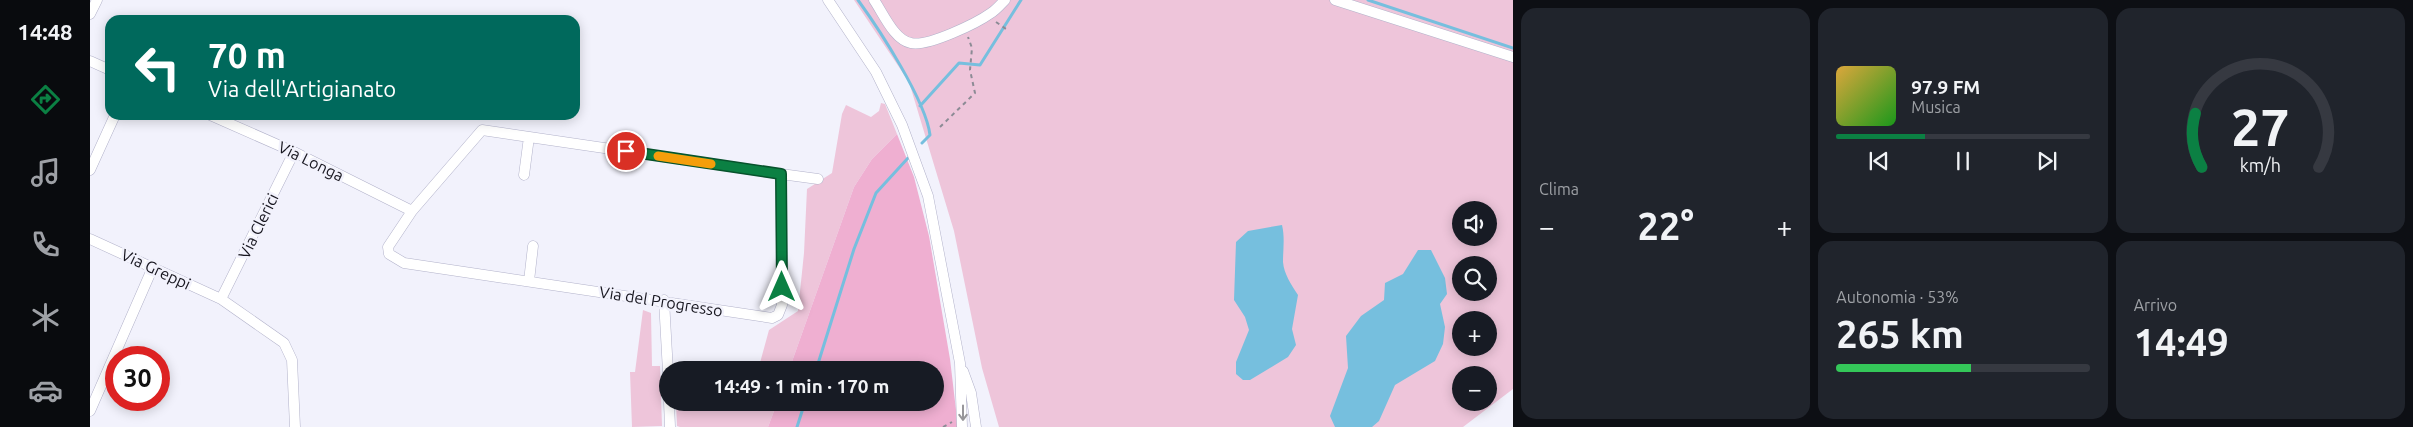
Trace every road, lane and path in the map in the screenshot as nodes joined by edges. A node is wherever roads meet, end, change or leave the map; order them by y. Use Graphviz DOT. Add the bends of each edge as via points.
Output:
graph roads {
  1 [pos="97,0"];
  2 [pos="828,0"];
  3 [pos="874,0"];
  4 [pos="1005,0"];
  5 [pos="1335,0"];
  6 [pos="90,14"];
  7 [pos="1000,25"];
  8 [pos="963,27"];
  9 [pos="1009,31"];
  10 [pos="1513,57"];
  11 [pos="90,60"];
  12 [pos="105,68"];
  13 [pos="113,120"];
  14 [pos="221,120"];
  15 [pos="940,126"];
  16 [pos="529,137"];
  17 [pos="294,152"];
  18 [pos="90,170"];
  19 [pos="524,174"];
  20 [pos="781,174"];
  21 [pos="818,179"];
  22 [pos="412,211"];
  23 [pos="90,239"];
  24 [pos="533,246"];
  25 [pos="153,268"];
  26 [pos="530,281"];
  27 [pos="221,299"];
  28 [pos="664,300"];
  29 [pos="667,361"];
  30 [pos="960,363"];
  31 [pos="90,411"];
  32 [pos="669,411"];
  33 [pos="295,427"];
  34 [pos="670,427"];
  35 [pos="962,427"];
  36 [pos="976,427"];
  1 -- 6 [label="street"];
  2 -- 30 [label="street" via="876,72 918,164 934,219"];
  3 -- 8 [label="street" via="899,36 912,44 931,41"];
  4 -- 8 [label="street" via="992,13"];
  5 -- 10 [label="street"];
  7 -- 9 [label="path"];
  8 -- 15 [label="path" via="972,48 970,70 975,92"];
  11 -- 12 [label="street"];
  13 -- 18 [label="street"];
  14 -- 17 [label="street, Via Longa"];
  16 -- 19 [label="street"];
  16 -- 20 [label="street"];
  16 -- 22 [label="street" via="482,130"];
  17 -- 22 [label="street, Via Longa"];
  17 -- 27 [label="street, Via Clerici"];
  20 -- 21 [label="street"];
  20 -- 28 [label="street, Via del Progresso" via="782,306 778,315 762,317"];
  22 -- 26 [label="street, Via del Progresso" via="388,247 389,254 404,263"];
  23 -- 25 [label="street, Via Greppi"];
  24 -- 26 [label="street"];
  25 -- 27 [label="street, Via Greppi"];
  25 -- 31 [label="street"];
  26 -- 28 [label="street, Via del Progresso"];
  27 -- 33 [label="street, Via Greppi" via="284,343 292,360"];
  28 -- 29 [label="street"];
  30 -- 35 [label="street, one-way"];
  30 -- 36 [label="street" via="968,384"];
  32 -- 34 [label="street"];
}
